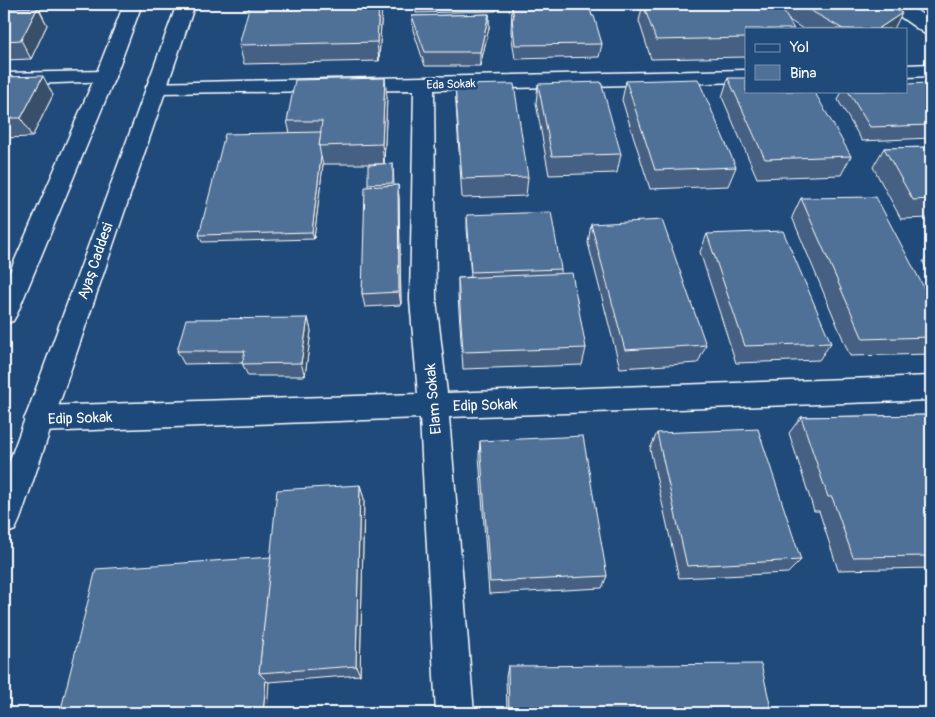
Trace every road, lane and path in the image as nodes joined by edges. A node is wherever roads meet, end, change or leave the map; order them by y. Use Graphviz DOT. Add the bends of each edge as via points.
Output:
graph roads {
  1 [pos="133,4"];
  2 [pos="186,4"];
  3 [pos="891,4"];
  4 [pos="931,30"];
  5 [pos="931,70"];
  6 [pos="908,71"];
  7 [pos="745,76"];
  8 [pos="105,77"];
  9 [pos="4,79"];
  10 [pos="424,84"];
  11 [pos="156,86"];
  12 [pos="4,314"];
  13 [pos="931,388"];
  14 [pos="434,406"];
  15 [pos="39,419"];
  16 [pos="4,519"];
  17 [pos="455,713"];
  1 -- 8 [label="street"];
  2 -- 11 [label="street, Ayaş Caddesi"];
  3 -- 4 [label="street" via="908,12"];
  5 -- 6 [label="street"];
  7 -- 10 [label="street, Eda Sokak"];
  8 -- 9 [label="street"];
  8 -- 12 [label="street"];
  10 -- 11 [label="street, Eda Sokak"];
  10 -- 14 [label="street, Elam Sokak" via="423,300"];
  11 -- 15 [label="street, Ayaş Caddesi"];
  13 -- 14 [label="street, Edip Sokak"];
  14 -- 15 [label="street, Edip Sokak"];
  14 -- 17 [label="street, Elam Sokak"];
  15 -- 16 [label="street, Ayaş Caddesi"];
}
